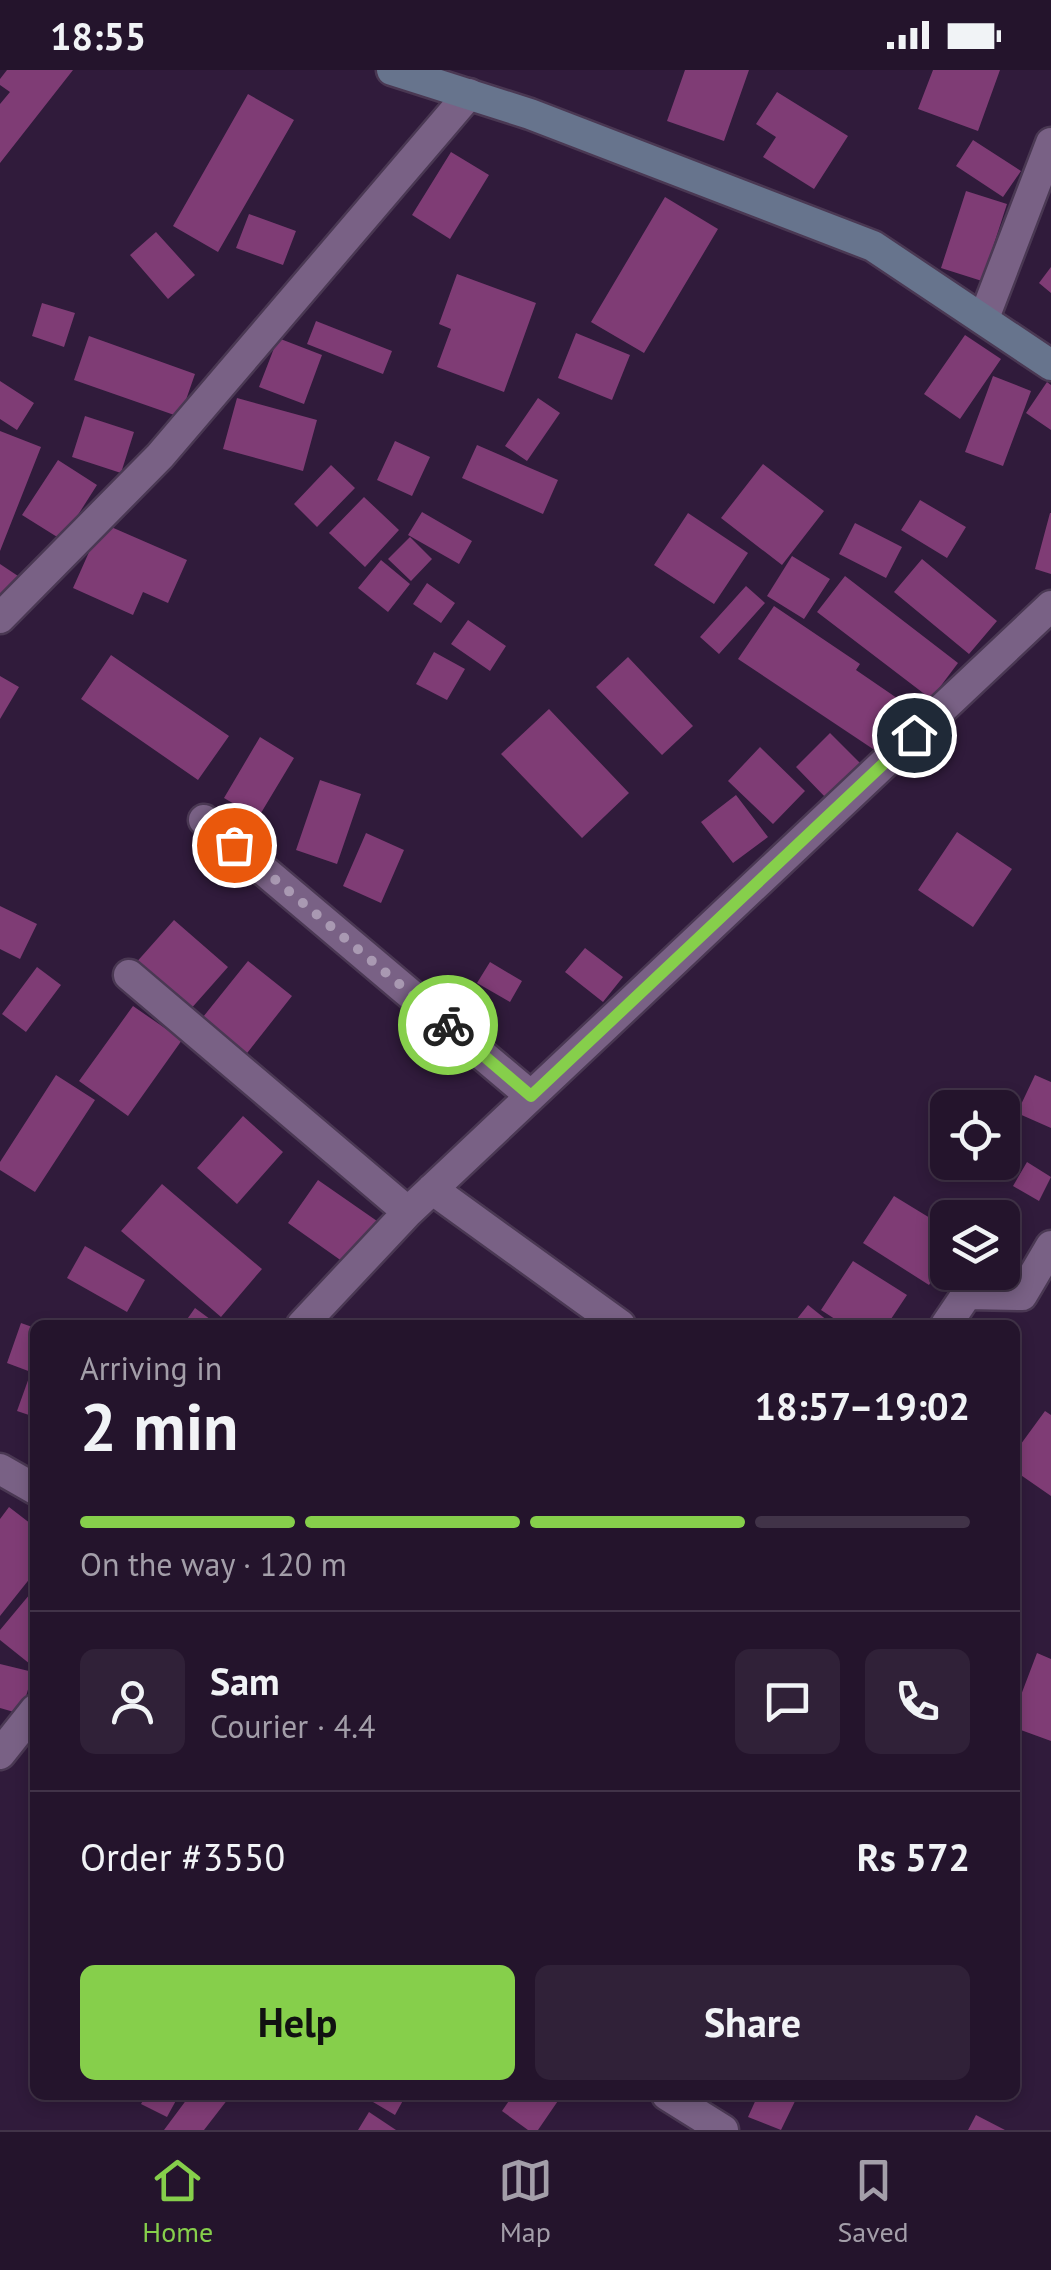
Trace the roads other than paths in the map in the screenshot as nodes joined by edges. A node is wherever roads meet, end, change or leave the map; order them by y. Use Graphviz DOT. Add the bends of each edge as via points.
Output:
graph roads {
  1 [pos="392,70"];
  2 [pos="469,94"];
  3 [pos="1051,143"];
  4 [pos="984,318"];
  5 [pos="1051,365"];
  6 [pos="1051,606"];
  7 [pos="0,618"];
  8 [pos="204,820"];
  9 [pos="129,975"];
  10 [pos="531,1096"];
  11 [pos="432,1189"];
  12 [pos="408,1212"];
  13 [pos="1051,1246"];
  14 [pos="307,1320"];
  15 [pos="613,1320"];
  16 [pos="950,1320"];
  17 [pos="0,1469"];
  18 [pos="30,1486"];
  19 [pos="30,1725"];
  20 [pos="0,1754"];
  21 [pos="675,2100"];
  22 [pos="724,2130"];
  1 -- 2 [label="street"];
  2 -- 4 [label="street" via="873,246"];
  2 -- 7 [label="street" via="160,456"];
  3 -- 4 [label="street"];
  4 -- 5 [label="street"];
  6 -- 10 [label="street"];
  8 -- 10 [label="street"];
  9 -- 12 [label="street"];
  10 -- 11 [label="street"];
  11 -- 12 [label="street"];
  11 -- 15 [label="street"];
  12 -- 14 [label="street"];
  13 -- 16 [label="street" via="1022,1295 968,1294"];
  17 -- 18 [label="street"];
  19 -- 20 [label="street"];
  21 -- 22 [label="street"];
}
